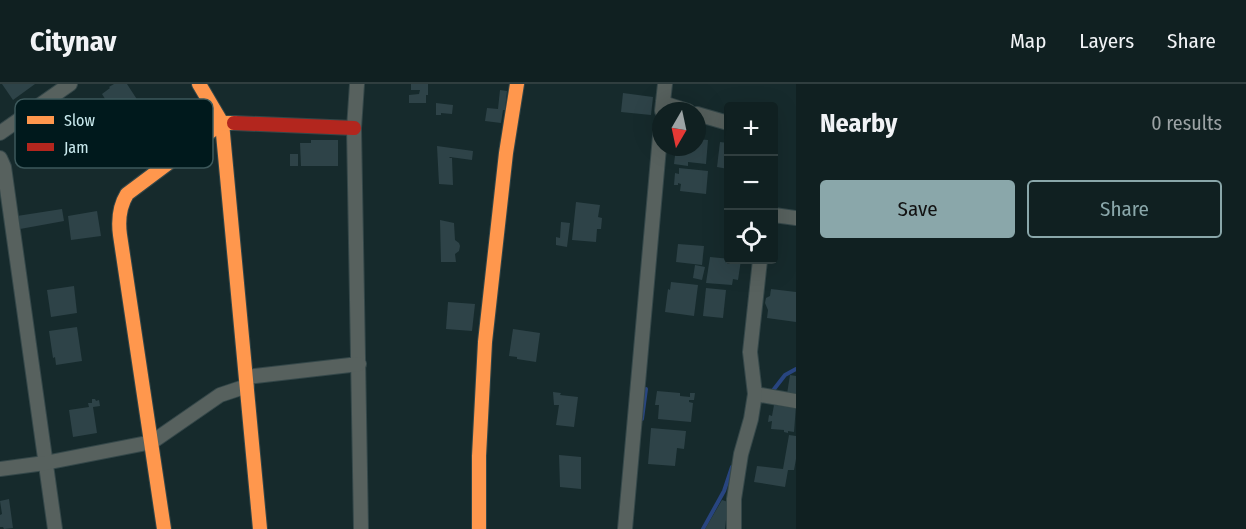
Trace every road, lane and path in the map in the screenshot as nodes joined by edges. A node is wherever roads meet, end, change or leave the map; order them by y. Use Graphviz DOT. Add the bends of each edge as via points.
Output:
graph roads {
  1 [pos="70,84"];
  2 [pos="199,84"];
  3 [pos="357,84"];
  4 [pos="517,84"];
  5 [pos="665,84"];
  6 [pos="49,99"];
  7 [pos="208,99"];
  8 [pos="663,102"];
  9 [pos="213,108"];
  10 [pos="706,117"];
  11 [pos="15,122"];
  12 [pos="724,122"];
  13 [pos="222,123"];
  14 [pos="354,128"];
  15 [pos="213,130"];
  16 [pos="0,133"];
  17 [pos="658,156"];
  18 [pos="0,158"];
  19 [pos="162,168"];
  20 [pos="778,216"];
  21 [pos="796,218"];
  22 [pos="760,264"];
  23 [pos="358,364"];
  24 [pos="246,382"];
  25 [pos="755,394"];
  26 [pos="796,401"];
  27 [pos="152,442"];
  28 [pos="45,463"];
  29 [pos="0,469"];
  30 [pos="55,529"];
  31 [pos="164,529"];
  32 [pos="260,529"];
  33 [pos="361,529"];
  34 [pos="479,529"];
  35 [pos="625,529"];
  36 [pos="734,529"];
  1 -- 6 [label="street"];
  2 -- 7 [label="street"];
  3 -- 14 [label="street"];
  4 -- 34 [label="street" via="484,342"];
  5 -- 8 [label="street"];
  9 -- 13 [label="street"];
  10 -- 12 [label="street"];
  11 -- 16 [label="street"];
  13 -- 14 [label="street"];
  13 -- 15 [label="street"];
  13 -- 24 [label="street"];
  14 -- 23 [label="street"];
  17 -- 35 [label="street"];
  18 -- 28 [label="street"];
  19 -- 27 [label="street" via="127,194 119,209"];
  20 -- 21 [label="street"];
  22 -- 25 [label="street" via="750,352"];
  23 -- 24 [label="street"];
  23 -- 33 [label="street"];
  24 -- 27 [label="street" via="220,395"];
  24 -- 32 [label="street"];
  25 -- 26 [label="street"];
  25 -- 36 [label="street" via="734,498"];
  27 -- 28 [label="street"];
  27 -- 31 [label="street"];
  28 -- 29 [label="street"];
  28 -- 30 [label="street"];
}
